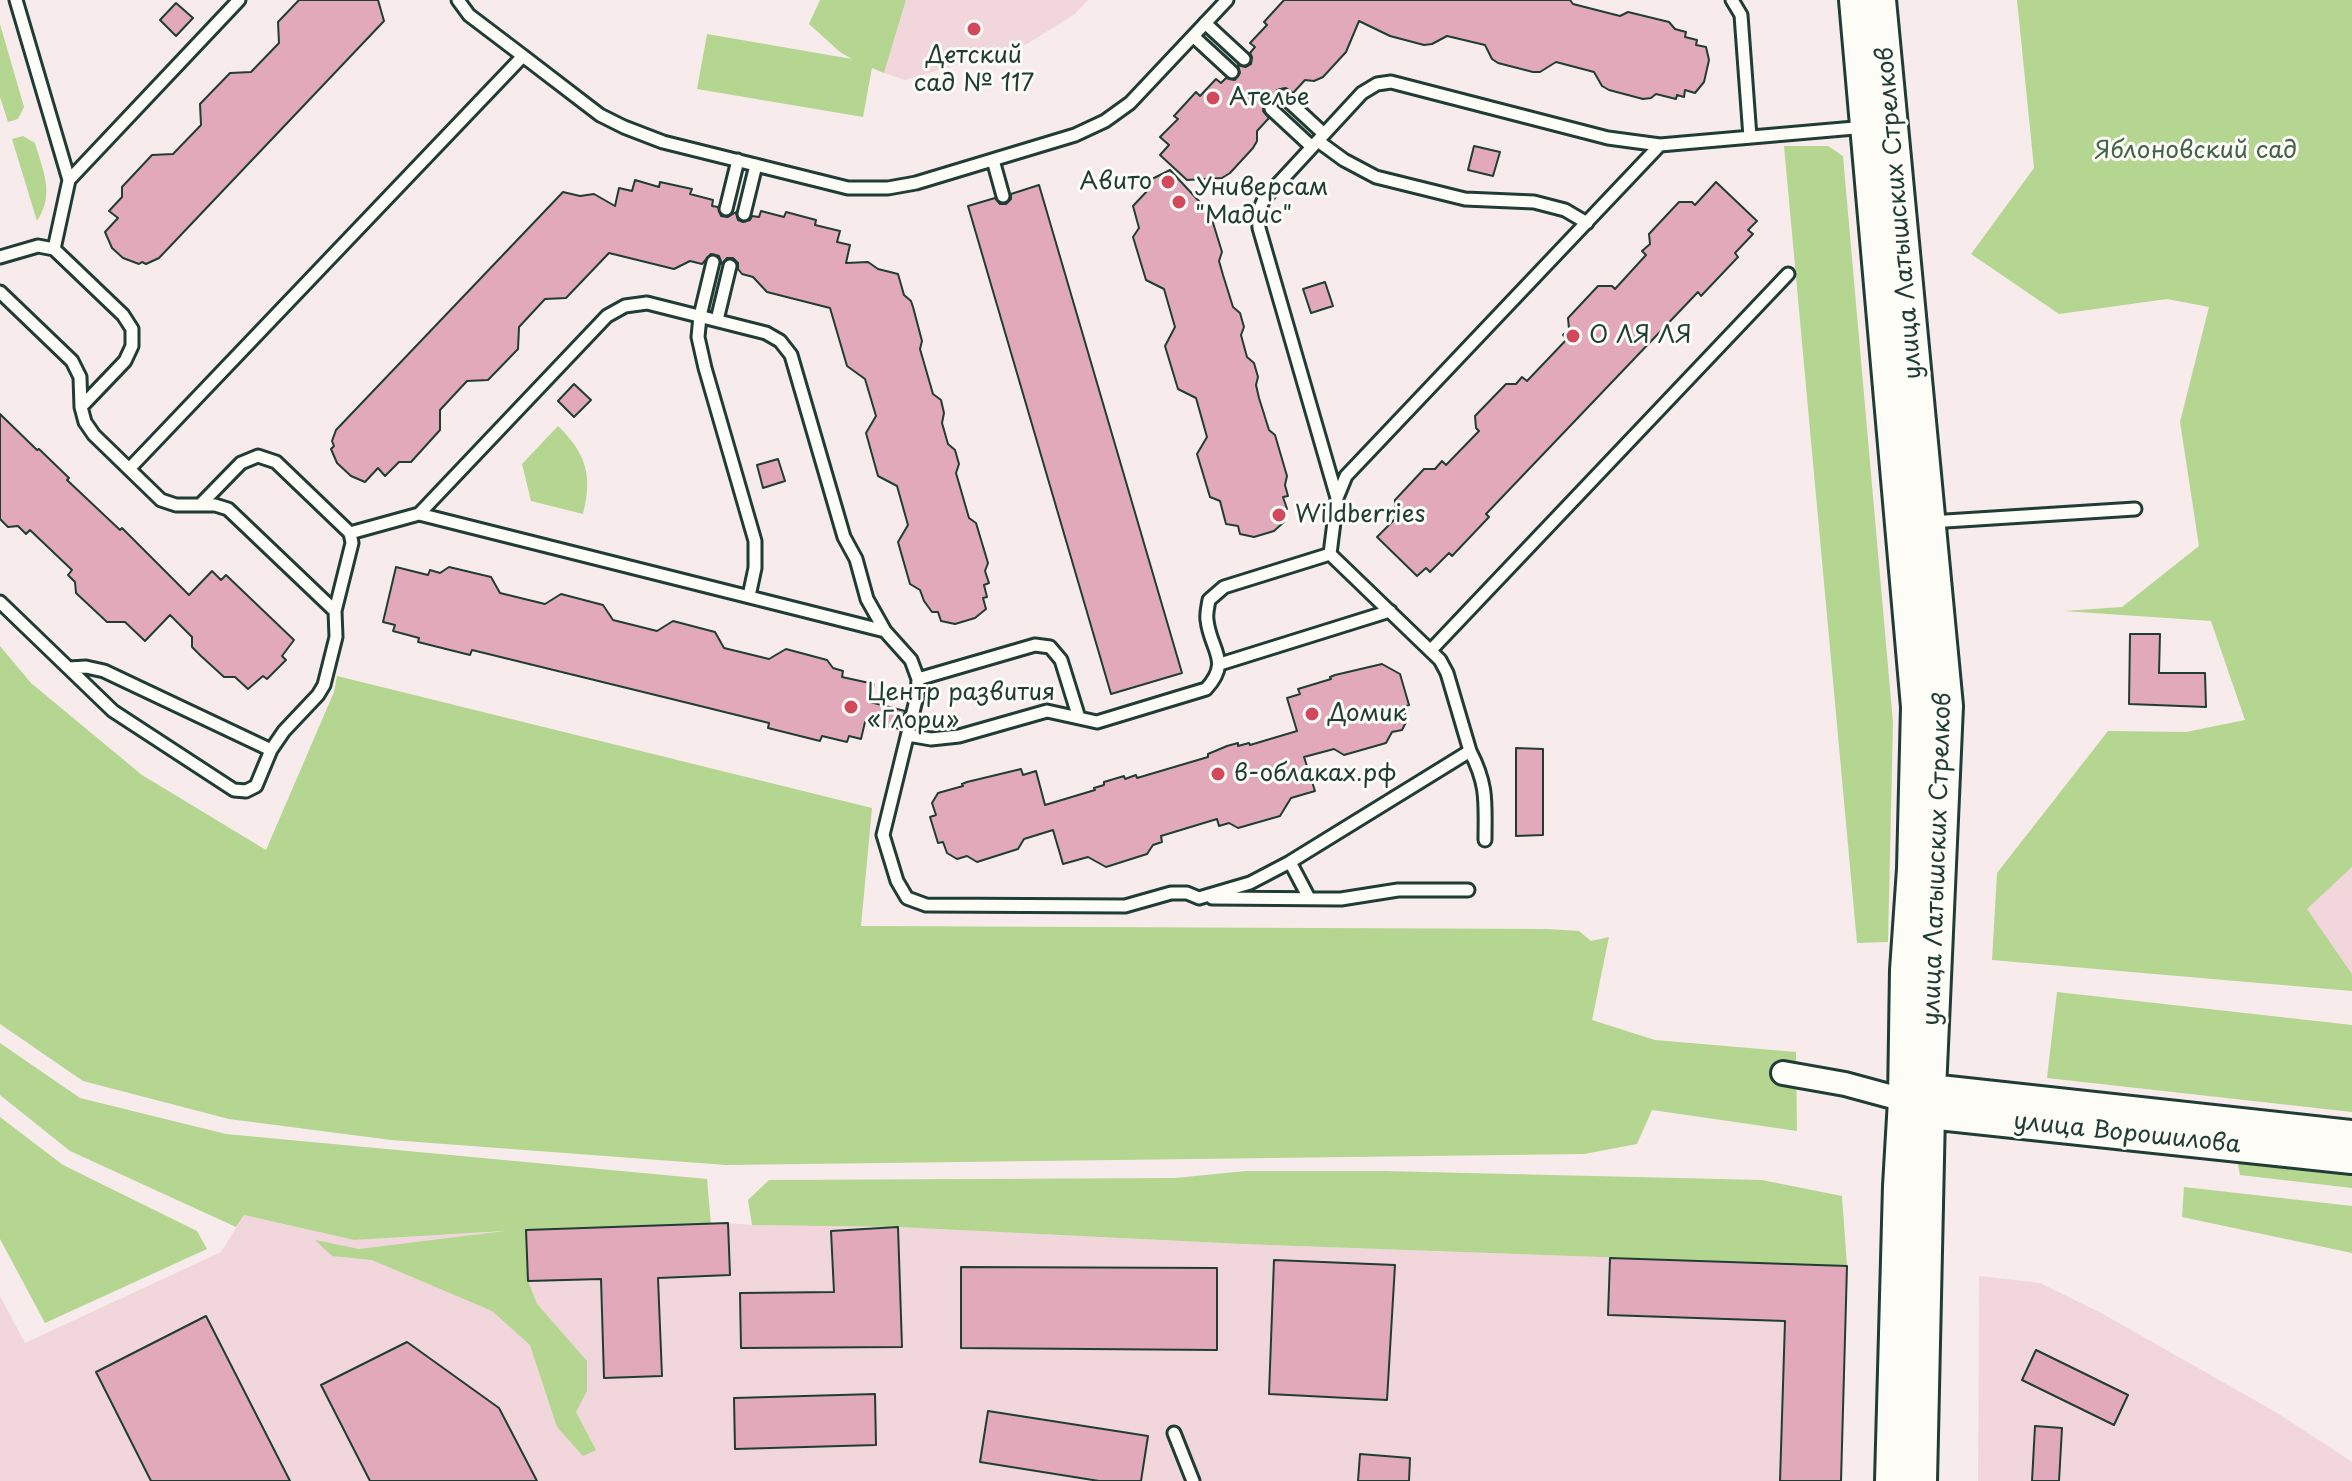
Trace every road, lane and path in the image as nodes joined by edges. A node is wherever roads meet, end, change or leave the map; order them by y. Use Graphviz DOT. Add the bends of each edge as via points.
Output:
graph roads {
  1 [pos="16,0"];
  2 [pos="239,0"];
  3 [pos="458,0"];
  4 [pos="1227,0"];
  5 [pos="1732,0"];
  6 [pos="1855,0"];
  7 [pos="1880,0"];
  8 [pos="1205,23"];
  9 [pos="1193,36"];
  10 [pos="523,56"];
  11 [pos="1244,59"];
  12 [pos="1232,72"];
  13 [pos="1283,96"];
  14 [pos="1271,109"];
  15 [pos="1879,126"];
  16 [pos="1750,137"];
  17 [pos="1318,141"];
  18 [pos="1660,145"];
  19 [pos="738,160"];
  20 [pos="993,160"];
  21 [pos="756,165"];
  22 [pos="69,180"];
  23 [pos="1003,196"];
  24 [pos="726,209"];
  25 [pos="744,214"];
  26 [pos="1587,223"];
  27 [pos="54,249"];
  28 [pos="0,257"];
  29 [pos="713,262"];
  30 [pos="730,266"];
  31 [pos="1788,274"];
  32 [pos="0,292"];
  33 [pos="700,316"];
  34 [pos="717,320"];
  35 [pos="81,407"];
  36 [pos="129,469"];
  37 [pos="1337,498"];
  38 [pos="200,505"];
  39 [pos="2135,509"];
  40 [pos="419,514"];
  41 [pos="1930,522"];
  42 [pos="350,533"];
  43 [pos="1330,554"];
  44 [pos="749,596"];
  45 [pos="0,602"];
  46 [pos="335,611"];
  47 [pos="1390,611"];
  48 [pos="885,631"];
  49 [pos="1431,650"];
  50 [pos="1220,664"];
  51 [pos="69,668"];
  52 [pos="918,679"];
  53 [pos="1079,718"];
  54 [pos="908,735"];
  55 [pos="271,750"];
  56 [pos="1470,751"];
  57 [pos="1485,840"];
  58 [pos="1290,862"];
  59 [pos="1468,890"];
  60 [pos="1199,898"];
  61 [pos="1309,898"];
  62 [pos="1783,1073"];
  63 [pos="1921,1101"];
  64 [pos="2352,1136"];
  65 [pos="2352,1158"];
  66 [pos="1174,1433"];
  67 [pos="1193,1481"];
  68 [pos="1891,1481"];
  69 [pos="1921,1481"];
  1 -- 22 [label="lane"];
  2 -- 22 [label="lane"];
  3 -- 10 [label="lane" via="469,15"];
  4 -- 8 [label="lane"];
  5 -- 16 [label="lane" via="1741,15"];
  6 -- 15 [label="street, улица Латышских Стрелков"];
  7 -- 15 [label="street, улица Латышских Стрелков"];
  8 -- 9 [label="lane"];
  8 -- 11 [label="lane"];
  9 -- 12 [label="lane"];
  9 -- 20 [label="lane" via="1130,103 1105,121"];
  10 -- 19 [label="lane" via="624,127"];
  10 -- 36 [label="lane"];
  13 -- 17 [label="lane"];
  14 -- 17 [label="lane"];
  15 -- 16 [label="lane"];
  15 -- 41 [label="street, улица Латышских Стрелков"];
  15 -- 63 [label="street, улица Латышских Стрелков" via="1917,707 1906,970"];
  16 -- 18 [label="lane"];
  17 -- 18 [label="lane" via="1362,93 1391,82 1608,138"];
  17 -- 26 [label="lane" via="1376,177 1465,199 1534,202"];
  17 -- 37 [label="lane" via="1264,199 1258,213"];
  18 -- 26 [label="lane"];
  19 -- 21 [label="lane"];
  19 -- 24 [label="lane"];
  20 -- 21 [label="lane" via="888,188 848,188"];
  20 -- 23 [label="lane"];
  21 -- 25 [label="lane"];
  22 -- 27 [label="lane"];
  26 -- 37 [label="lane" via="1346,476"];
  27 -- 28 [label="lane" via="38,246"];
  27 -- 35 [label="lane" via="132,329 125,361"];
  29 -- 33 [label="lane"];
  30 -- 34 [label="lane"];
  31 -- 49 [label="lane"];
  32 -- 35 [label="lane" via="72,361 80,377"];
  33 -- 34 [label="lane"];
  33 -- 40 [label="lane" via="647,303 607,316"];
  33 -- 44 [label="lane" via="698,337 705,368 755,541"];
  34 -- 48 [label="lane" via="766,333 791,355 844,537"];
  35 -- 36 [label="lane" via="94,435"];
  36 -- 38 [label="lane" via="161,500"];
  37 -- 43 [label="lane"];
  38 -- 42 [label="lane" via="241,463 258,456 276,462"];
  38 -- 46 [label="lane" via="228,509"];
  39 -- 41 [label="lane"];
  40 -- 42 [label="lane"];
  40 -- 44 [label="lane"];
  41 -- 63 [label="street, улица Латышских Стрелков" via="1947,706"];
  42 -- 46 [label="lane"];
  43 -- 47 [label="lane"];
  43 -- 50 [label="lane" via="1224,587 1209,600 1206,619"];
  44 -- 48 [label="lane"];
  45 -- 51 [label="lane"];
  46 -- 55 [label="lane" via="336,637 324,685"];
  47 -- 49 [label="lane"];
  47 -- 50 [label="lane"];
  48 -- 52 [label="lane" via="911,660"];
  49 -- 56 [label="lane" via="1447,673"];
  50 -- 53 [label="lane" via="1206,689 1097,722"];
  51 -- 55 [label="lane" via="104,671"];
  51 -- 55 [label="lane" via="113,711 234,790 256,786"];
  52 -- 53 [label="lane" via="1035,645 1050,647 1061,660"];
  52 -- 54 [label="lane"];
  53 -- 54 [label="lane" via="1047,711 959,736"];
  54 -- 60 [label="lane" via="883,835 907,898 926,905 1125,906 1171,893"];
  56 -- 57 [label="lane" via="1485,787"];
  56 -- 58 [label="lane"];
  58 -- 60 [label="lane" via="1250,883"];
  58 -- 61 [label="lane"];
  59 -- 61 [label="lane"];
  60 -- 61 [label="lane"];
  62 -- 63 [label="street, улица Ворошилова"];
  63 -- 64 [label="street, улица Ворошилова"];
  63 -- 65 [label="street, улица Ворошилова"];
  63 -- 68 [label="street, улица Латышских Стрелков" via="1899,1186"];
  63 -- 69 [label="street, улица Латышских Стрелков"];
  66 -- 67 [label="lane"];
}
